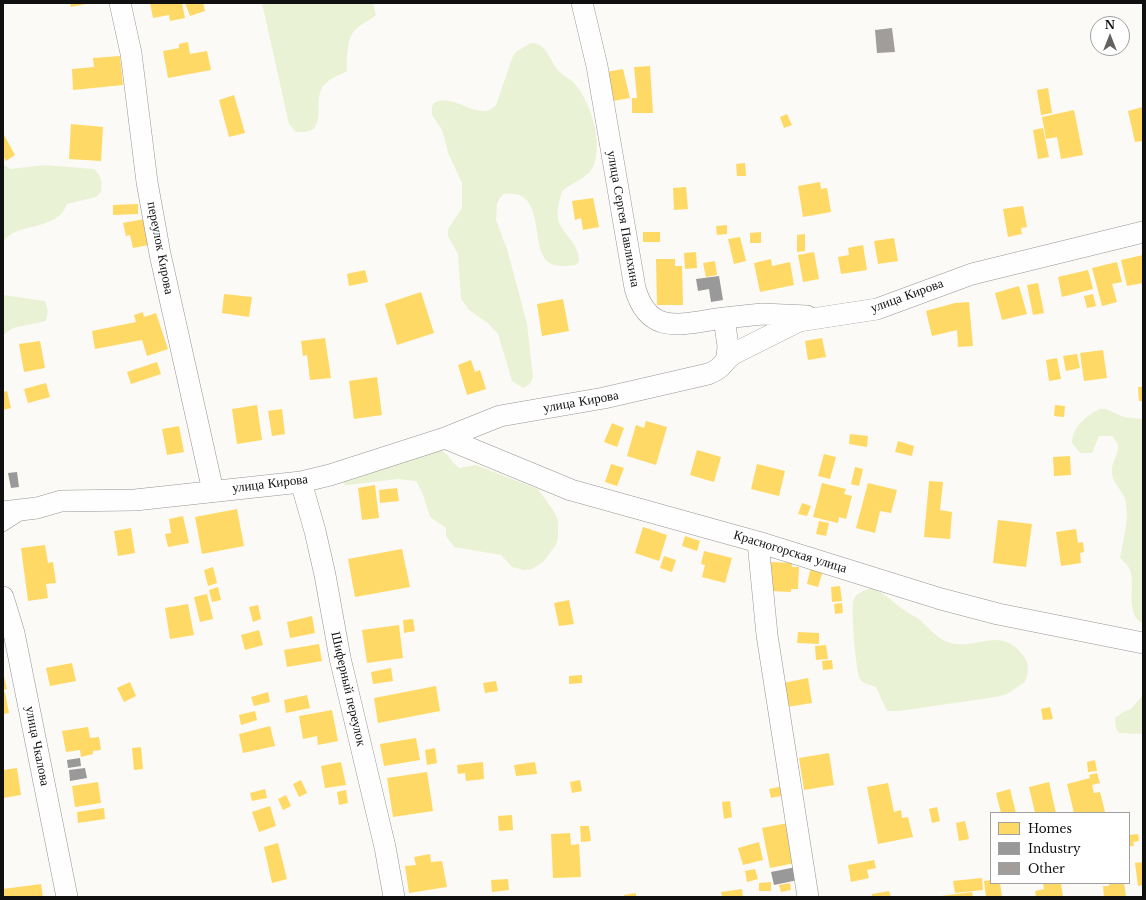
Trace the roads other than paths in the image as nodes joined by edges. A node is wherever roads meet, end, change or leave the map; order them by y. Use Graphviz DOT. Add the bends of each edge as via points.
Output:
graph roads {
  1 [pos="120,3"];
  2 [pos="582,3"];
  3 [pos="1143,232"];
  4 [pos="822,316"];
  5 [pos="724,318"];
  6 [pos="728,358"];
  7 [pos="445,438"];
  8 [pos="301,482"];
  9 [pos="213,491"];
  10 [pos="37,508"];
  11 [pos="3,512"];
  12 [pos="3,526"];
  13 [pos="758,542"];
  14 [pos="3,597"];
  15 [pos="1143,643"];
  16 [pos="67,897"];
  17 [pos="394,897"];
  18 [pos="808,897"];
  1 -- 9 [label="street, переулок Кирова" via="132,60 147,182 160,254"];
  2 -- 5 [label="street, улица Сергея Павлихина" via="597,66 639,303 645,313 654,320 666,323"];
  3 -- 4 [label="street, улица Кирова" via="972,274 877,309"];
  4 -- 5 [label="street, улица Сергея Павлихина" via="762,314"];
  4 -- 6 [label="street, улица Кирова" via="788,325"];
  5 -- 6 [label="street"];
  6 -- 7 [label="street, улица Кирова" via="723,367 700,377 604,398 500,416"];
  7 -- 8 [label="street, улица Кирова"];
  7 -- 13 [label="street, Красногорская улица" via="571,490"];
  8 -- 9 [label="street, улица Кирова"];
  8 -- 17 [label="street, Шиферный переулок" via="316,531 340,658 385,847"];
  9 -- 10 [label="street, улица Кирова" via="135,500 61,501"];
  10 -- 11 [label="street, улица Кирова"];
  10 -- 12 [label="lane" via="19,515"];
  13 -- 15 [label="street, Красногорская улица" via="941,599 998,614"];
  13 -- 18 [label="street" via="767,635"];
  14 -- 16 [label="street, улица Чкалова" via="14,633"];
}
